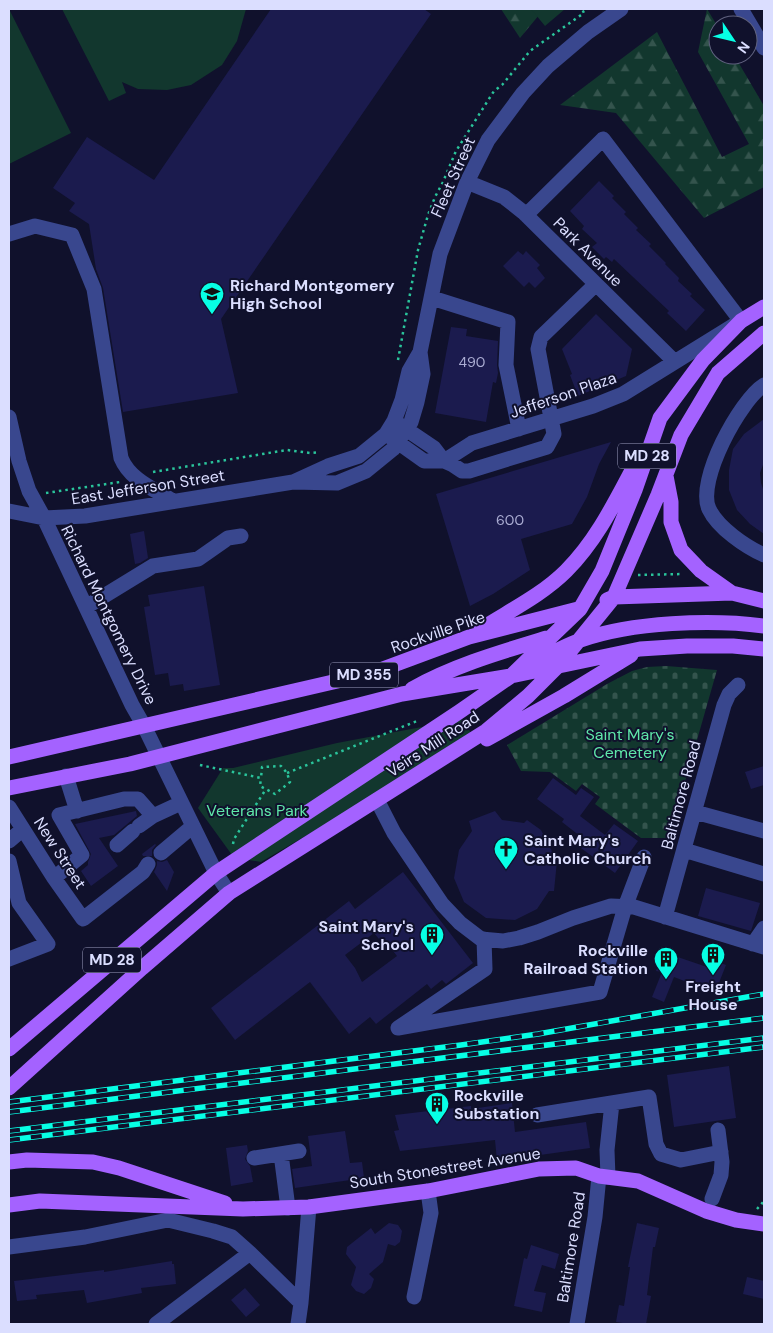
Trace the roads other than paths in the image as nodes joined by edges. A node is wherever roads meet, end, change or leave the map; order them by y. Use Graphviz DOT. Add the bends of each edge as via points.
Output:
graph roads {
  1 [pos="621,9"];
  2 [pos="741,9"];
  3 [pos="764,48"];
  4 [pos="467,182"];
  5 [pos="526,215"];
  6 [pos="9,234"];
  7 [pos="596,284"];
  8 [pos="432,298"];
  9 [pos="764,307"];
  10 [pos="741,321"];
  11 [pos="764,333"];
  12 [pos="674,362"];
  13 [pos="764,384"];
  14 [pos="9,417"];
  15 [pos="660,418"];
  16 [pos="551,419"];
  17 [pos="400,425"];
  18 [pos="519,429"];
  19 [pos="391,439"];
  20 [pos="444,461"];
  21 [pos="666,475"];
  22 [pos="174,501"];
  23 [pos="9,511"];
  24 [pos="44,518"];
  25 [pos="241,536"];
  26 [pos="764,555"];
  27 [pos="732,593"];
  28 [pos="614,597"];
  29 [pos="764,601"];
  30 [pos="86,607"];
  31 [pos="580,609"];
  32 [pos="764,626"];
  33 [pos="469,637"];
  34 [pos="551,637"];
  35 [pos="581,640"];
  36 [pos="640,649"];
  37 [pos="764,649"];
  38 [pos="558,666"];
  39 [pos="511,676"];
  40 [pos="738,685"];
  41 [pos="402,694"];
  42 [pos="144,726"];
  43 [pos="9,757"];
  44 [pos="158,757"];
  45 [pos="429,767"];
  46 [pos="66,776"];
  47 [pos="9,788"];
  48 [pos="377,800"];
  49 [pos="181,803"];
  50 [pos="9,807"];
  51 [pos="77,811"];
  52 [pos="695,812"];
  53 [pos="153,816"];
  54 [pos="193,826"];
  55 [pos="23,829"];
  56 [pos="764,831"];
  57 [pos="9,841"];
  58 [pos="117,845"];
  59 [pos="684,850"];
  60 [pos="161,853"];
  61 [pos="644,858"];
  62 [pos="9,862"];
  63 [pos="148,864"];
  64 [pos="216,873"];
  65 [pos="764,874"];
  66 [pos="54,878"];
  67 [pos="229,893"];
  68 [pos="625,907"];
  69 [pos="665,917"];
  70 [pos="764,928"];
  71 [pos="484,940"];
  72 [pos="759,946"];
  73 [pos="9,959"];
  74 [pos="9,1049"];
  75 [pos="9,1088"];
  76 [pos="612,1103"];
  77 [pos="537,1115"];
  78 [pos="718,1130"];
  79 [pos="299,1151"];
  80 [pos="721,1152"];
  81 [pos="281,1154"];
  82 [pos="254,1158"];
  83 [pos="9,1162"];
  84 [pos="604,1176"];
  85 [pos="428,1191"];
  86 [pos="712,1199"];
  87 [pos="9,1206"];
  88 [pos="308,1207"];
  89 [pos="288,1208"];
  90 [pos="243,1209"];
  91 [pos="764,1224"];
  92 [pos="9,1248"];
  93 [pos="250,1253"];
  94 [pos="414,1297"];
  95 [pos="302,1303"];
  96 [pos="156,1324"];
  97 [pos="298,1324"];
  98 [pos="577,1324"];
  1 -- 4 [label="street, Fleet Street" via="548,66 523,93 488,140"];
  2 -- 3 [label="street"];
  4 -- 5 [label="street, Park Avenue" via="504,197"];
  4 -- 8 [label="street, Fleet Street" via="440,254"];
  5 -- 7 [label="street, Park Avenue"];
  5 -- 10 [label="street" via="603,139"];
  6 -- 22 [label="street" via="36,226 72,235 94,289 121,458 134,477"];
  7 -- 12 [label="street, Park Avenue"];
  7 -- 16 [label="street" via="541,336 538,349"];
  8 -- 17 [label="street, Fleet Street" via="420,352 423,374 417,402"];
  8 -- 18 [label="street" via="508,322 506,365"];
  9 -- 10 [label="main road, MD 28"];
  10 -- 12 [label="street, Jefferson Plaza"];
  10 -- 15 [label="main road, Veirs Mill Road / MD 28" via="702,360"];
  11 -- 21 [label="main road, Veirs Mill Road / MD 28" via="718,373 680,435"];
  12 -- 16 [label="street, Jefferson Plaza" via="623,394"];
  13 -- 26 [label="street" via="736,417 715,459 706,492 709,509 724,528"];
  14 -- 24 [label="street, Richard Montgomery Drive" via="29,491"];
  15 -- 31 [label="main road, Veirs Mill Road / MD 28" via="602,571"];
  15 -- 33 [label="main road" via="586,549 538,593"];
  16 -- 18 [label="street, Jefferson Plaza"];
  16 -- 20 [label="street" via="552,441 540,450 469,471 462,471"];
  17 -- 19 [label="street, East Jefferson Street"];
  17 -- 20 [label="street" via="434,448"];
  18 -- 20 [label="street, Jefferson Plaza" via="472,443"];
  19 -- 20 [label="street" via="424,460"];
  19 -- 22 [label="street, East Jefferson Street" via="359,456 293,482"];
  21 -- 27 [label="main road" via="671,522 682,550 701,571"];
  21 -- 28 [label="main road, Veirs Mill Road / MD 28"];
  22 -- 24 [label="street, East Jefferson Street" via="85,516"];
  23 -- 24 [label="street, East Jefferson Street"];
  24 -- 30 [label="street, Richard Montgomery Drive"];
  25 -- 30 [label="street" via="228,538 198,559 154,566"];
  27 -- 28 [label="main road, Rockville Pike / MD 355"];
  27 -- 29 [label="main road, Rockville Pike / MD 355"];
  28 -- 31 [label="main road, Rockville Pike / MD 355"];
  28 -- 34 [label="main road"];
  28 -- 35 [label="main road, Veirs Mill Road / MD 28"];
  30 -- 42 [label="street, Richard Montgomery Drive"];
  31 -- 33 [label="main road, Rockville Pike / MD 355"];
  31 -- 34 [label="main road, Veirs Mill Road / MD 28"];
  32 -- 35 [label="main road" via="666,624 618,629"];
  33 -- 42 [label="main road, Rockville Pike / MD 355" via="372,673"];
  34 -- 39 [label="main road, Veirs Mill Road / MD 28"];
  34 -- 41 [label="main road" via="488,656"];
  35 -- 38 [label="main road, Veirs Mill Road / MD 28"];
  35 -- 39 [label="main road"];
  36 -- 37 [label="main road, MD 355" via="687,646"];
  36 -- 38 [label="main road, MD 355"];
  36 -- 45 [label="main road" via="512,726"];
  38 -- 39 [label="main road, MD 355"];
  38 -- 45 [label="main road, Veirs Mill Road / MD 28" via="486,732"];
  39 -- 41 [label="main road, MD 355"];
  39 -- 64 [label="main road, Veirs Mill Road / MD 28"];
  40 -- 52 [label="street, Baltimore Road" via="724,705"];
  41 -- 44 [label="main road, MD 355"];
  42 -- 43 [label="main road, Rockville Pike / MD 355"];
  42 -- 44 [label="street, Richard Montgomery Drive"];
  44 -- 46 [label="main road, MD 355"];
  44 -- 49 [label="street, Richard Montgomery Drive"];
  45 -- 48 [label="main road, Veirs Mill Road / MD 28"];
  46 -- 47 [label="main road, MD 355"];
  46 -- 51 [label="street"];
  48 -- 67 [label="main road, Veirs Mill Road / MD 28"];
  48 -- 71 [label="street" via="394,833 442,904 460,923"];
  49 -- 53 [label="street"];
  49 -- 54 [label="street, Richard Montgomery Drive"];
  50 -- 55 [label="street, New Street"];
  51 -- 53 [label="street" via="124,799 138,799"];
  51 -- 66 [label="street" via="59,815 82,855"];
  52 -- 56 [label="street"];
  52 -- 59 [label="street, Baltimore Road"];
  53 -- 58 [label="street"];
  54 -- 60 [label="street"];
  54 -- 64 [label="street, Richard Montgomery Drive"];
  55 -- 57 [label="street"];
  55 -- 66 [label="street, New Street"];
  59 -- 65 [label="street"];
  59 -- 69 [label="street, Baltimore Road"];
  61 -- 68 [label="street"];
  62 -- 73 [label="street" via="19,903 48,944"];
  63 -- 66 [label="street, New Street" via="143,872 83,919"];
  64 -- 67 [label="street, Richard Montgomery Drive"];
  64 -- 74 [label="main road, Veirs Mill Road / MD 28"];
  67 -- 75 [label="main road, Veirs Mill Road / MD 28"];
  68 -- 69 [label="street"];
  68 -- 71 [label="street" via="611,906 519,938"];
  68 -- 71 [label="street" via="600,992 398,1028 486,969"];
  69 -- 72 [label="street"];
  70 -- 72 [label="street"];
  76 -- 77 [label="street"];
  76 -- 80 [label="street" via="649,1097 656,1144 661,1154 681,1160"];
  76 -- 84 [label="street, Baltimore Road"];
  78 -- 80 [label="street"];
  79 -- 81 [label="street"];
  80 -- 86 [label="street" via="721,1175"];
  81 -- 82 [label="street"];
  81 -- 89 [label="street"];
  83 -- 90 [label="main road" via="93,1162"];
  84 -- 85 [label="main road, South Stonestreet Avenue" via="576,1168 539,1169"];
  84 -- 91 [label="main road, South Stonestreet Avenue" via="638,1181 706,1211"];
  84 -- 98 [label="street, Baltimore Road"];
  85 -- 88 [label="main road, South Stonestreet Avenue"];
  85 -- 94 [label="street" via="431,1213"];
  87 -- 90 [label="main road, South Stonestreet Avenue" via="40,1201"];
  88 -- 89 [label="main road, South Stonestreet Avenue"];
  88 -- 95 [label="street"];
  89 -- 90 [label="main road, South Stonestreet Avenue"];
  92 -- 93 [label="street" via="168,1220 232,1237"];
  93 -- 95 [label="street"];
  93 -- 96 [label="street"];
  95 -- 97 [label="street"];
}
